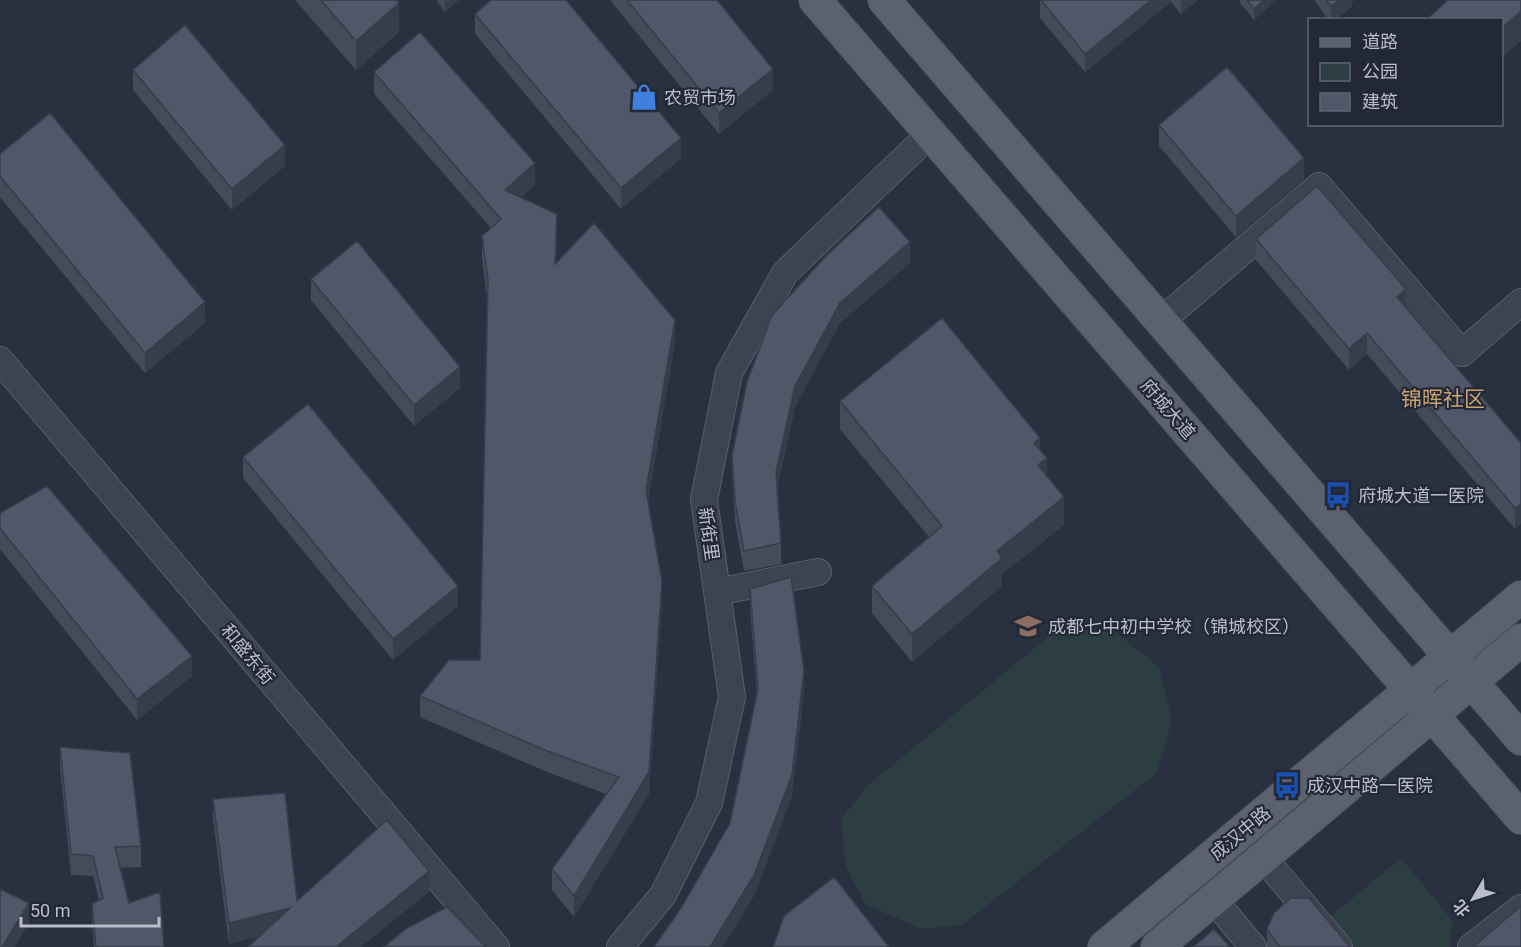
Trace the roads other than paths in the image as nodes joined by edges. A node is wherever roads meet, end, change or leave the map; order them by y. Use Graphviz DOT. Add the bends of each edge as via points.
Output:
graph roads {
  1 [pos="815,0"];
  2 [pos="884,0"];
  3 [pos="930,134"];
  4 [pos="1521,302"];
  5 [pos="1162,320"];
  6 [pos="0,360"];
  7 [pos="818,572"];
  8 [pos="717,592"];
  9 [pos="1521,597"];
  10 [pos="1521,640"];
  11 [pos="1430,672"];
  12 [pos="1453,697"];
  13 [pos="1521,739"];
  14 [pos="1521,818"];
  15 [pos="1262,856"];
  16 [pos="1213,899"];
  17 [pos="1521,908"];
  18 [pos="1275,931"];
  19 [pos="496,947"];
  20 [pos="620,947"];
  21 [pos="1104,947"];
  22 [pos="1157,947"];
  23 [pos="1339,947"];
  24 [pos="1471,947"];
  1 -- 3 [label="main road, 府城大道"];
  2 -- 5 [label="main road, 府城大道"];
  3 -- 8 [label="street, 新街里" via="785,273 729,373 704,500"];
  3 -- 11 [label="main road, 府城大道"];
  4 -- 5 [label="street" via="1462,353 1319,186"];
  5 -- 11 [label="main road, 府城大道"];
  6 -- 19 [label="street, 和盛东街"];
  7 -- 8 [label="street"];
  8 -- 20 [label="street, 新街里" via="732,697 709,803 663,895"];
  9 -- 11 [label="main road, 成汉中路"];
  10 -- 12 [label="main road, 成汉中路"];
  11 -- 12 [label="main road, 府城大道"];
  11 -- 12 [label="main road, 府城大道"];
  11 -- 21 [label="main road, 成汉中路"];
  12 -- 13 [label="main road, 府城大道"];
  12 -- 14 [label="main road, 府城大道"];
  12 -- 15 [label="main road, 成汉中路"];
  15 -- 16 [label="main road, 成汉中路"];
  15 -- 18 [label="street"];
  16 -- 18 [label="street"];
  16 -- 22 [label="main road, 成汉中路"];
  17 -- 24 [label="street"];
  18 -- 23 [label="street"];
}
